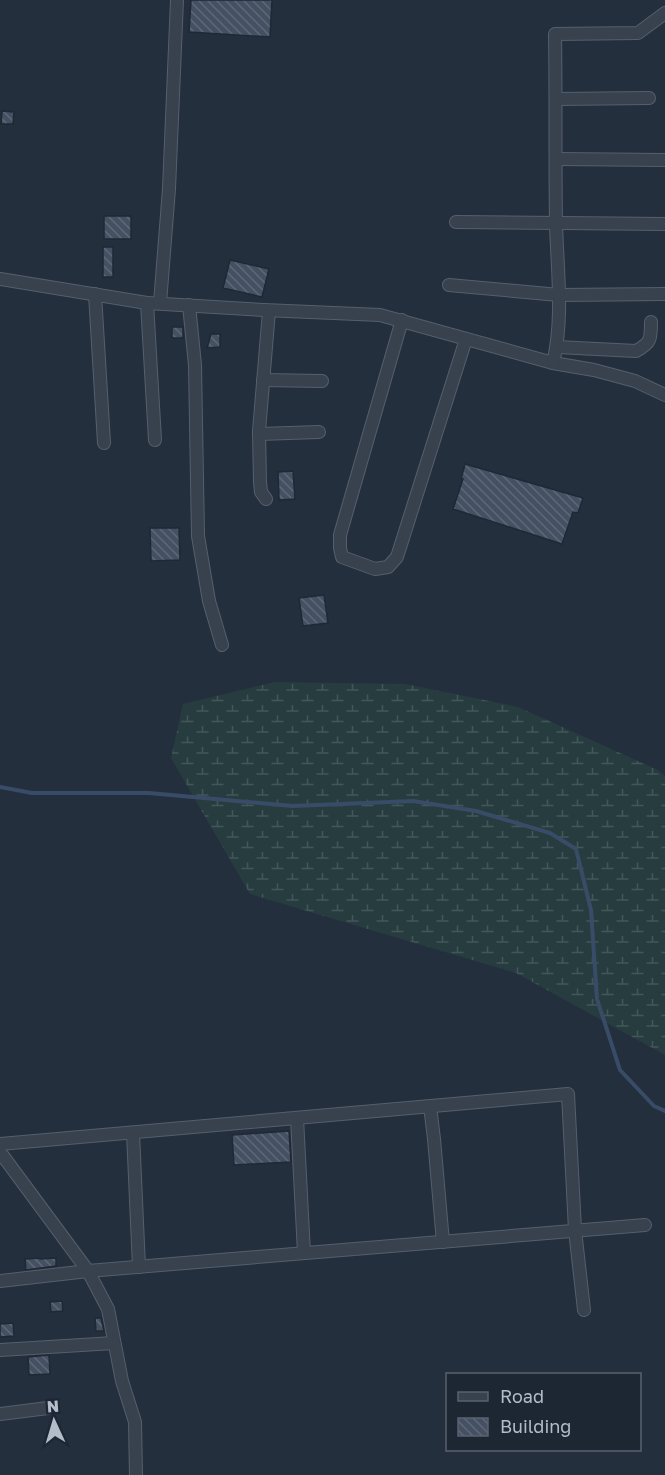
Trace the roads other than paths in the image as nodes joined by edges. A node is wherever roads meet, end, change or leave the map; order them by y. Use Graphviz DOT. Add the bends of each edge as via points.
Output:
graph roads {
  1 [pos="177,0"];
  2 [pos="665,13"];
  3 [pos="649,98"];
  4 [pos="556,99"];
  5 [pos="556,159"];
  6 [pos="665,160"];
  7 [pos="456,222"];
  8 [pos="556,223"];
  9 [pos="665,224"];
  10 [pos="0,279"];
  11 [pos="449,285"];
  12 [pos="95,294"];
  13 [pos="665,294"];
  14 [pos="559,295"];
  15 [pos="154,303"];
  16 [pos="189,305"];
  17 [pos="269,311"];
  18 [pos="402,320"];
  19 [pos="651,322"];
  20 [pos="466,339"];
  21 [pos="557,346"];
  22 [pos="553,363"];
  23 [pos="264,380"];
  24 [pos="322,381"];
  25 [pos="665,395"];
  26 [pos="318,432"];
  27 [pos="259,434"];
  28 [pos="154,440"];
  29 [pos="104,443"];
  30 [pos="266,499"];
  31 [pos="222,645"];
  32 [pos="430,1106"];
  33 [pos="297,1118"];
  34 [pos="133,1133"];
  35 [pos="0,1144"];
  36 [pos="0,1152"];
  37 [pos="645,1225"];
  38 [pos="575,1230"];
  39 [pos="443,1242"];
  40 [pos="304,1253"];
  41 [pos="139,1267"];
  42 [pos="87,1271"];
  43 [pos="0,1281"];
  44 [pos="584,1310"];
  45 [pos="114,1343"];
  46 [pos="0,1350"];
  47 [pos="48,1408"];
  48 [pos="0,1414"];
  49 [pos="136,1475"];
  1 -- 15 [label="street" via="169,189"];
  2 -- 4 [label="street" via="638,33 555,34"];
  3 -- 4 [label="street"];
  4 -- 5 [label="street"];
  5 -- 6 [label="street"];
  5 -- 8 [label="street"];
  7 -- 8 [label="street"];
  8 -- 9 [label="street"];
  8 -- 14 [label="street"];
  10 -- 12 [label="street"];
  11 -- 14 [label="street"];
  12 -- 15 [label="street"];
  12 -- 29 [label="street"];
  13 -- 14 [label="street"];
  14 -- 21 [label="street"];
  15 -- 16 [label="street"];
  15 -- 28 [label="street"];
  16 -- 17 [label="street"];
  16 -- 31 [label="street" via="195,365 198,536 209,601"];
  17 -- 18 [label="street" via="380,315"];
  17 -- 23 [label="street"];
  18 -- 20 [label="street"];
  18 -- 20 [label="street" via="340,535 342,557 375,569 388,567 397,557"];
  19 -- 21 [label="street" via="648,344 636,351"];
  20 -- 22 [label="street"];
  21 -- 22 [label="street"];
  22 -- 25 [label="street" via="635,381"];
  23 -- 24 [label="street"];
  23 -- 27 [label="street"];
  26 -- 27 [label="street"];
  27 -- 30 [label="street" via="261,492"];
  32 -- 33 [label="street"];
  32 -- 38 [label="street" via="568,1094"];
  32 -- 39 [label="street"];
  33 -- 34 [label="street"];
  33 -- 40 [label="street"];
  34 -- 35 [label="street"];
  34 -- 41 [label="street"];
  36 -- 42 [label="street"];
  37 -- 38 [label="street"];
  38 -- 39 [label="street"];
  38 -- 44 [label="street"];
  39 -- 40 [label="street"];
  40 -- 41 [label="street"];
  41 -- 42 [label="street"];
  42 -- 43 [label="street"];
  42 -- 45 [label="street" via="108,1309"];
  45 -- 46 [label="street"];
  45 -- 49 [label="street" via="135,1422"];
  47 -- 48 [label="street"];
}
